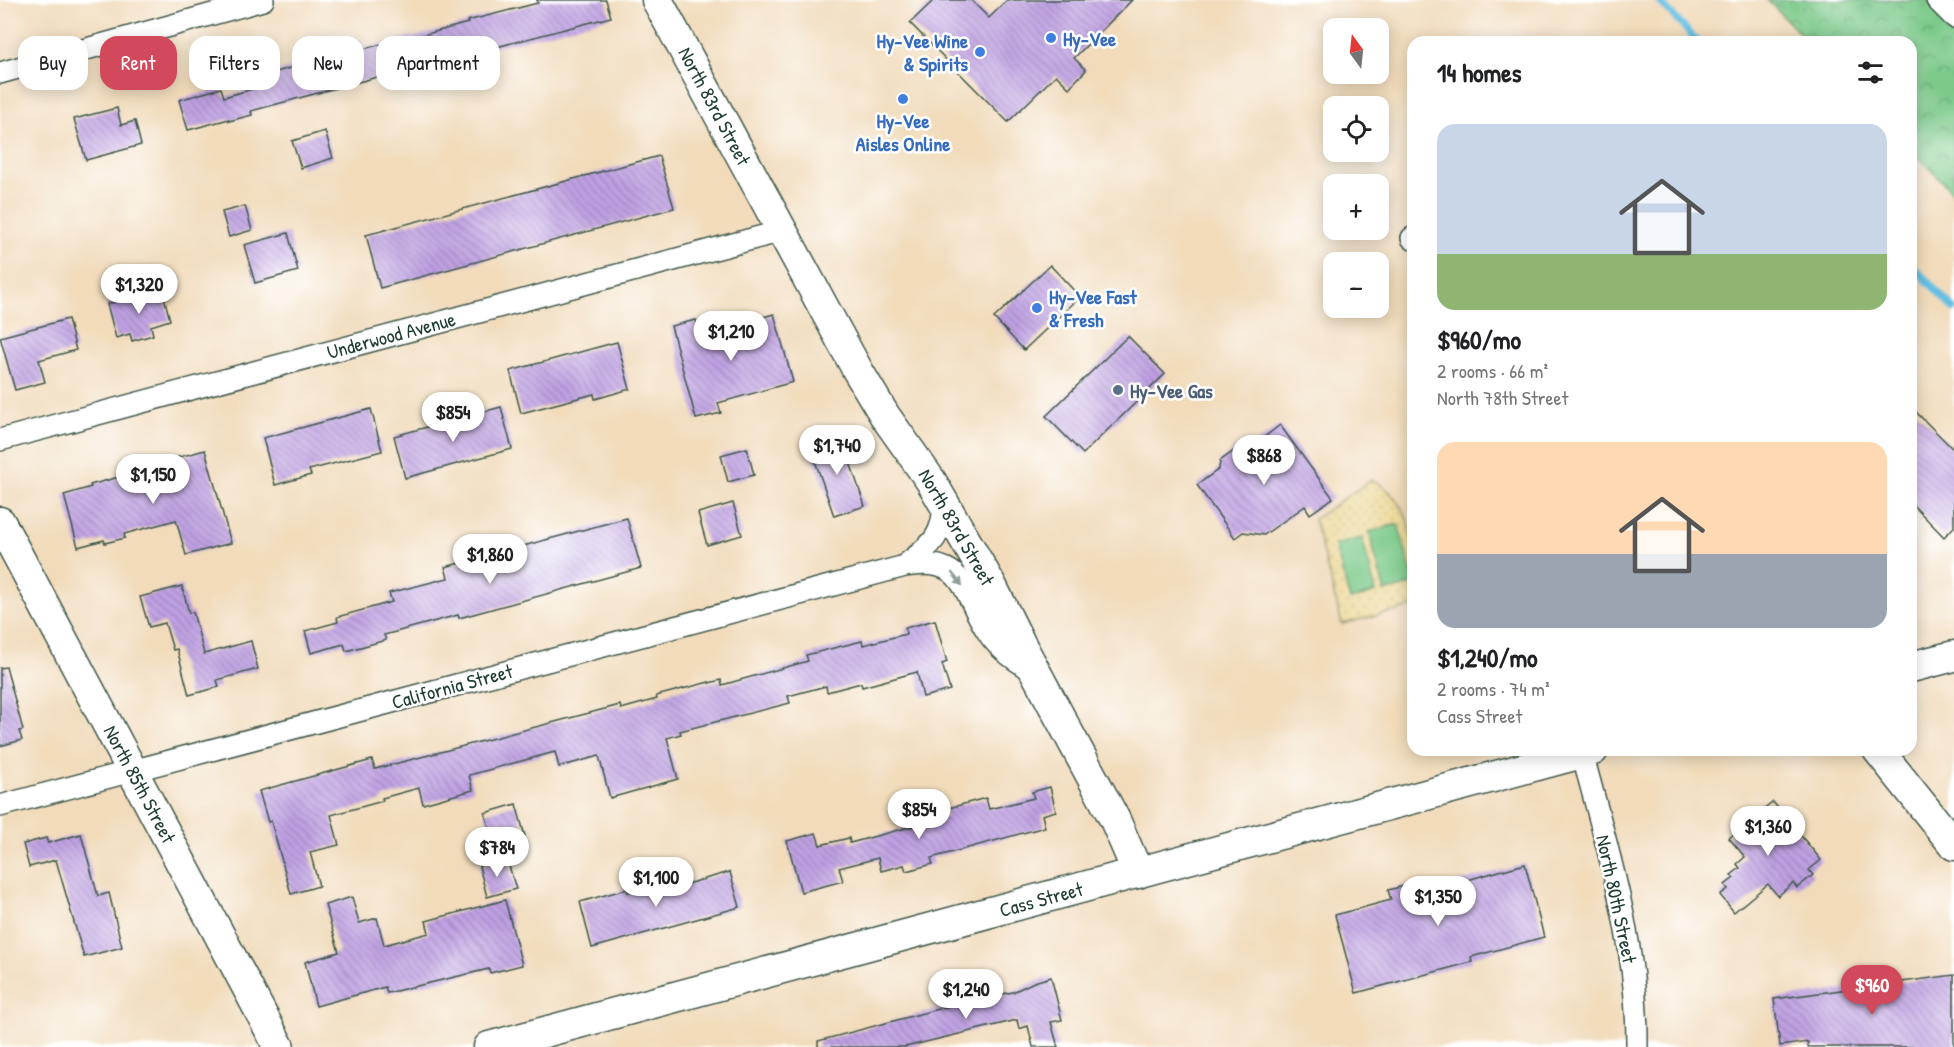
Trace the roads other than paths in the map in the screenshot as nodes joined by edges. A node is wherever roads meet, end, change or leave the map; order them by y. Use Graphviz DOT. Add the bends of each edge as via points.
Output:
graph roads {
  1 [pos="263,0"];
  2 [pos="657,0"];
  3 [pos="1937,0"];
  4 [pos="1954,16"];
  5 [pos="0,72"];
  6 [pos="782,231"];
  7 [pos="0,440"];
  8 [pos="944,503"];
  9 [pos="0,522"];
  10 [pos="905,566"];
  11 [pos="1954,656"];
  12 [pos="1917,665"];
  13 [pos="1035,672"];
  14 [pos="1573,756"];
  15 [pos="1589,756"];
  16 [pos="1883,756"];
  17 [pos="134,771"];
  18 [pos="0,806"];
  19 [pos="1954,845"];
  20 [pos="1138,873"];
  21 [pos="279,1047"];
  22 [pos="489,1047"];
  23 [pos="1637,1047"];
  1 -- 5 [label="street"];
  2 -- 6 [label="street, North 83rd Street"];
  3 -- 4 [label="street"];
  6 -- 7 [label="street, Underwood Avenue"];
  6 -- 8 [label="street, North 83rd Street" via="876,402"];
  8 -- 10 [label="street, California Street" via="939,534"];
  8 -- 13 [label="street, North 83rd Street"];
  9 -- 17 [label="street, North 85th Street"];
  10 -- 13 [label="street, California Street, one-way" via="925,562 942,565 957,576 990,635 1013,658"];
  10 -- 17 [label="street, California Street"];
  11 -- 12 [label="street"];
  13 -- 20 [label="street, North 83rd Street" via="1115,820"];
  14 -- 20 [label="street, Cass Street"];
  15 -- 23 [label="street, North 80th Street" via="1628,936"];
  16 -- 19 [label="street"];
  17 -- 18 [label="street, California Street"];
  17 -- 21 [label="street, North 85th Street"];
  20 -- 22 [label="street, Cass Street"];
}
